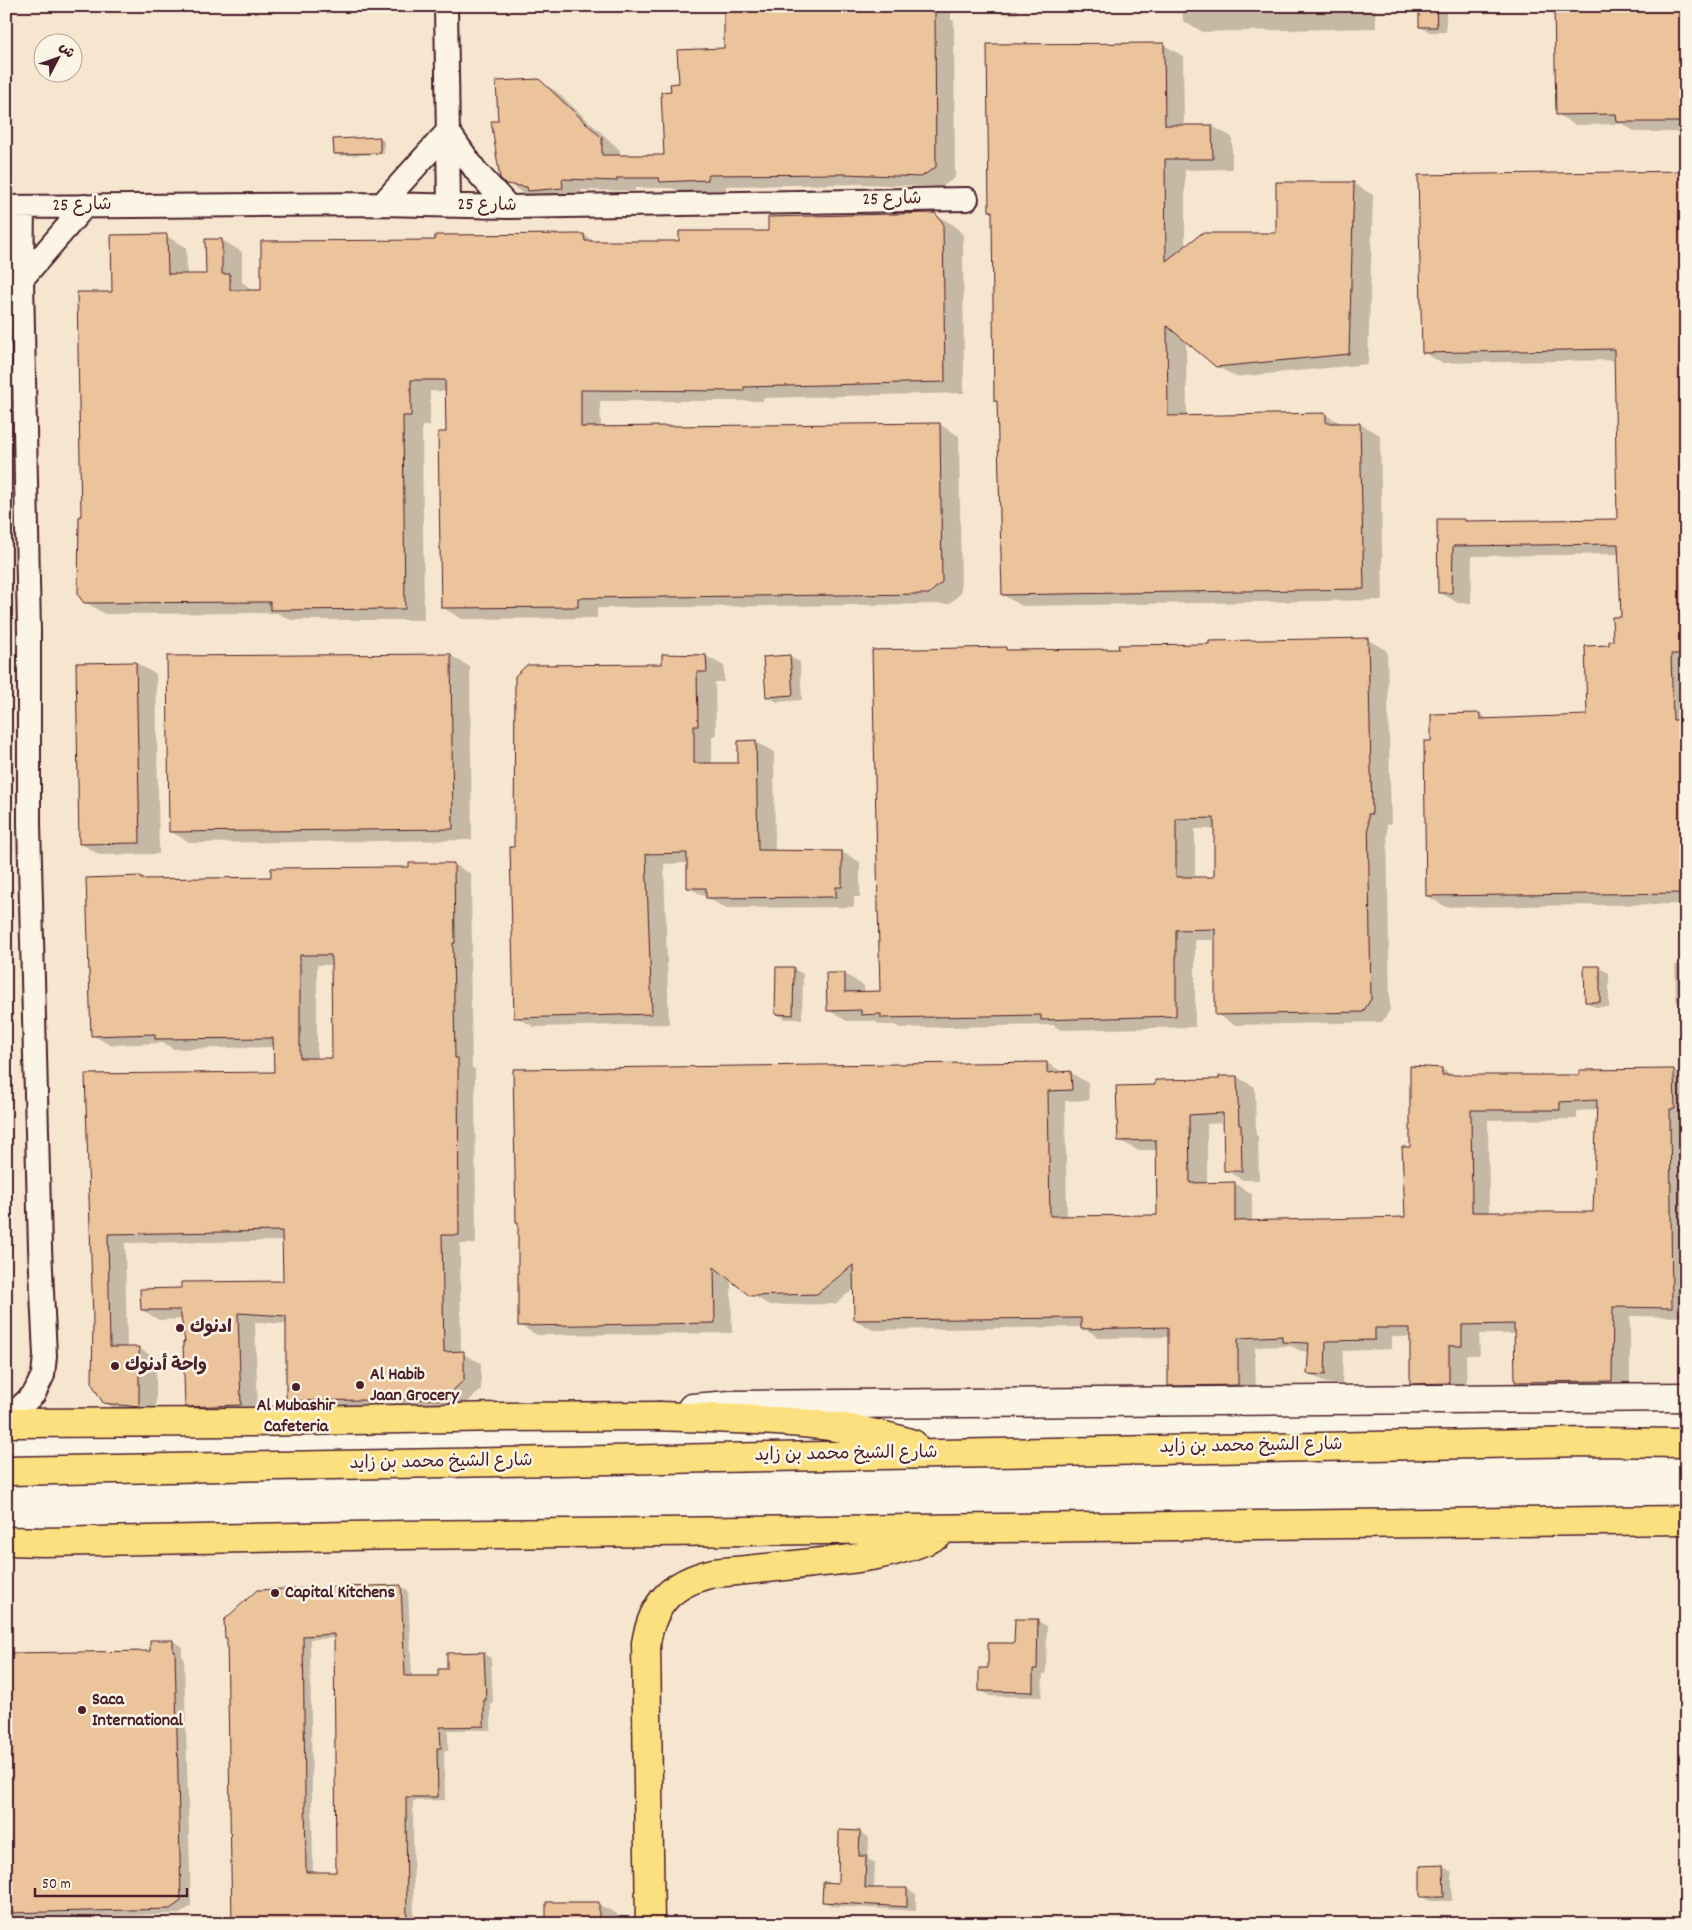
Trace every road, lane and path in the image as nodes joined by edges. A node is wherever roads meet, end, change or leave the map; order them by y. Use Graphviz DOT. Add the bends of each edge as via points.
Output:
graph roads {
  1 [pos="446,6"];
  2 [pos="448,131"];
  3 [pos="967,199"];
  4 [pos="382,204"];
  5 [pos="85,206"];
  6 [pos="449,206"];
  7 [pos="15,207"];
  8 [pos="509,207"];
  9 [pos="6,258"];
  10 [pos="22,279"];
  11 [pos="1686,1397"];
  12 [pos="659,1416"];
  13 [pos="6,1422"];
  14 [pos="1686,1443"];
  15 [pos="941,1452"];
  16 [pos="6,1471"];
  17 [pos="1686,1520"];
  18 [pos="949,1529"];
  19 [pos="6,1541"];
  20 [pos="650,1924"];
  1 -- 2 [label="street"];
  2 -- 4 [label="street"];
  2 -- 6 [label="street"];
  2 -- 8 [label="street" via="476,171"];
  3 -- 8 [label="street, شارع 25"];
  4 -- 5 [label="street, شارع 25"];
  4 -- 6 [label="street, شارع 25"];
  5 -- 7 [label="street, شارع 25"];
  5 -- 10 [label="street"];
  6 -- 8 [label="street, شارع 25"];
  7 -- 10 [label="street"];
  9 -- 10 [label="street"];
  10 -- 13 [label="street" via="29,824 45,1356 43,1375 34,1394"];
  11 -- 12 [label="street" via="732,1405 690,1408"];
  12 -- 13 [label="main road"];
  12 -- 15 [label="main road" via="835,1427 880,1435"];
  14 -- 15 [label="main road, شارع الشيخ محمد بن زايد"];
  15 -- 16 [label="main road, شارع الشيخ محمد بن زايد"];
  17 -- 18 [label="main road"];
  18 -- 19 [label="main road"];
  18 -- 20 [label="main road" via="890,1553 712,1573 694,1578 666,1596 649,1626 646,1643"];
}
